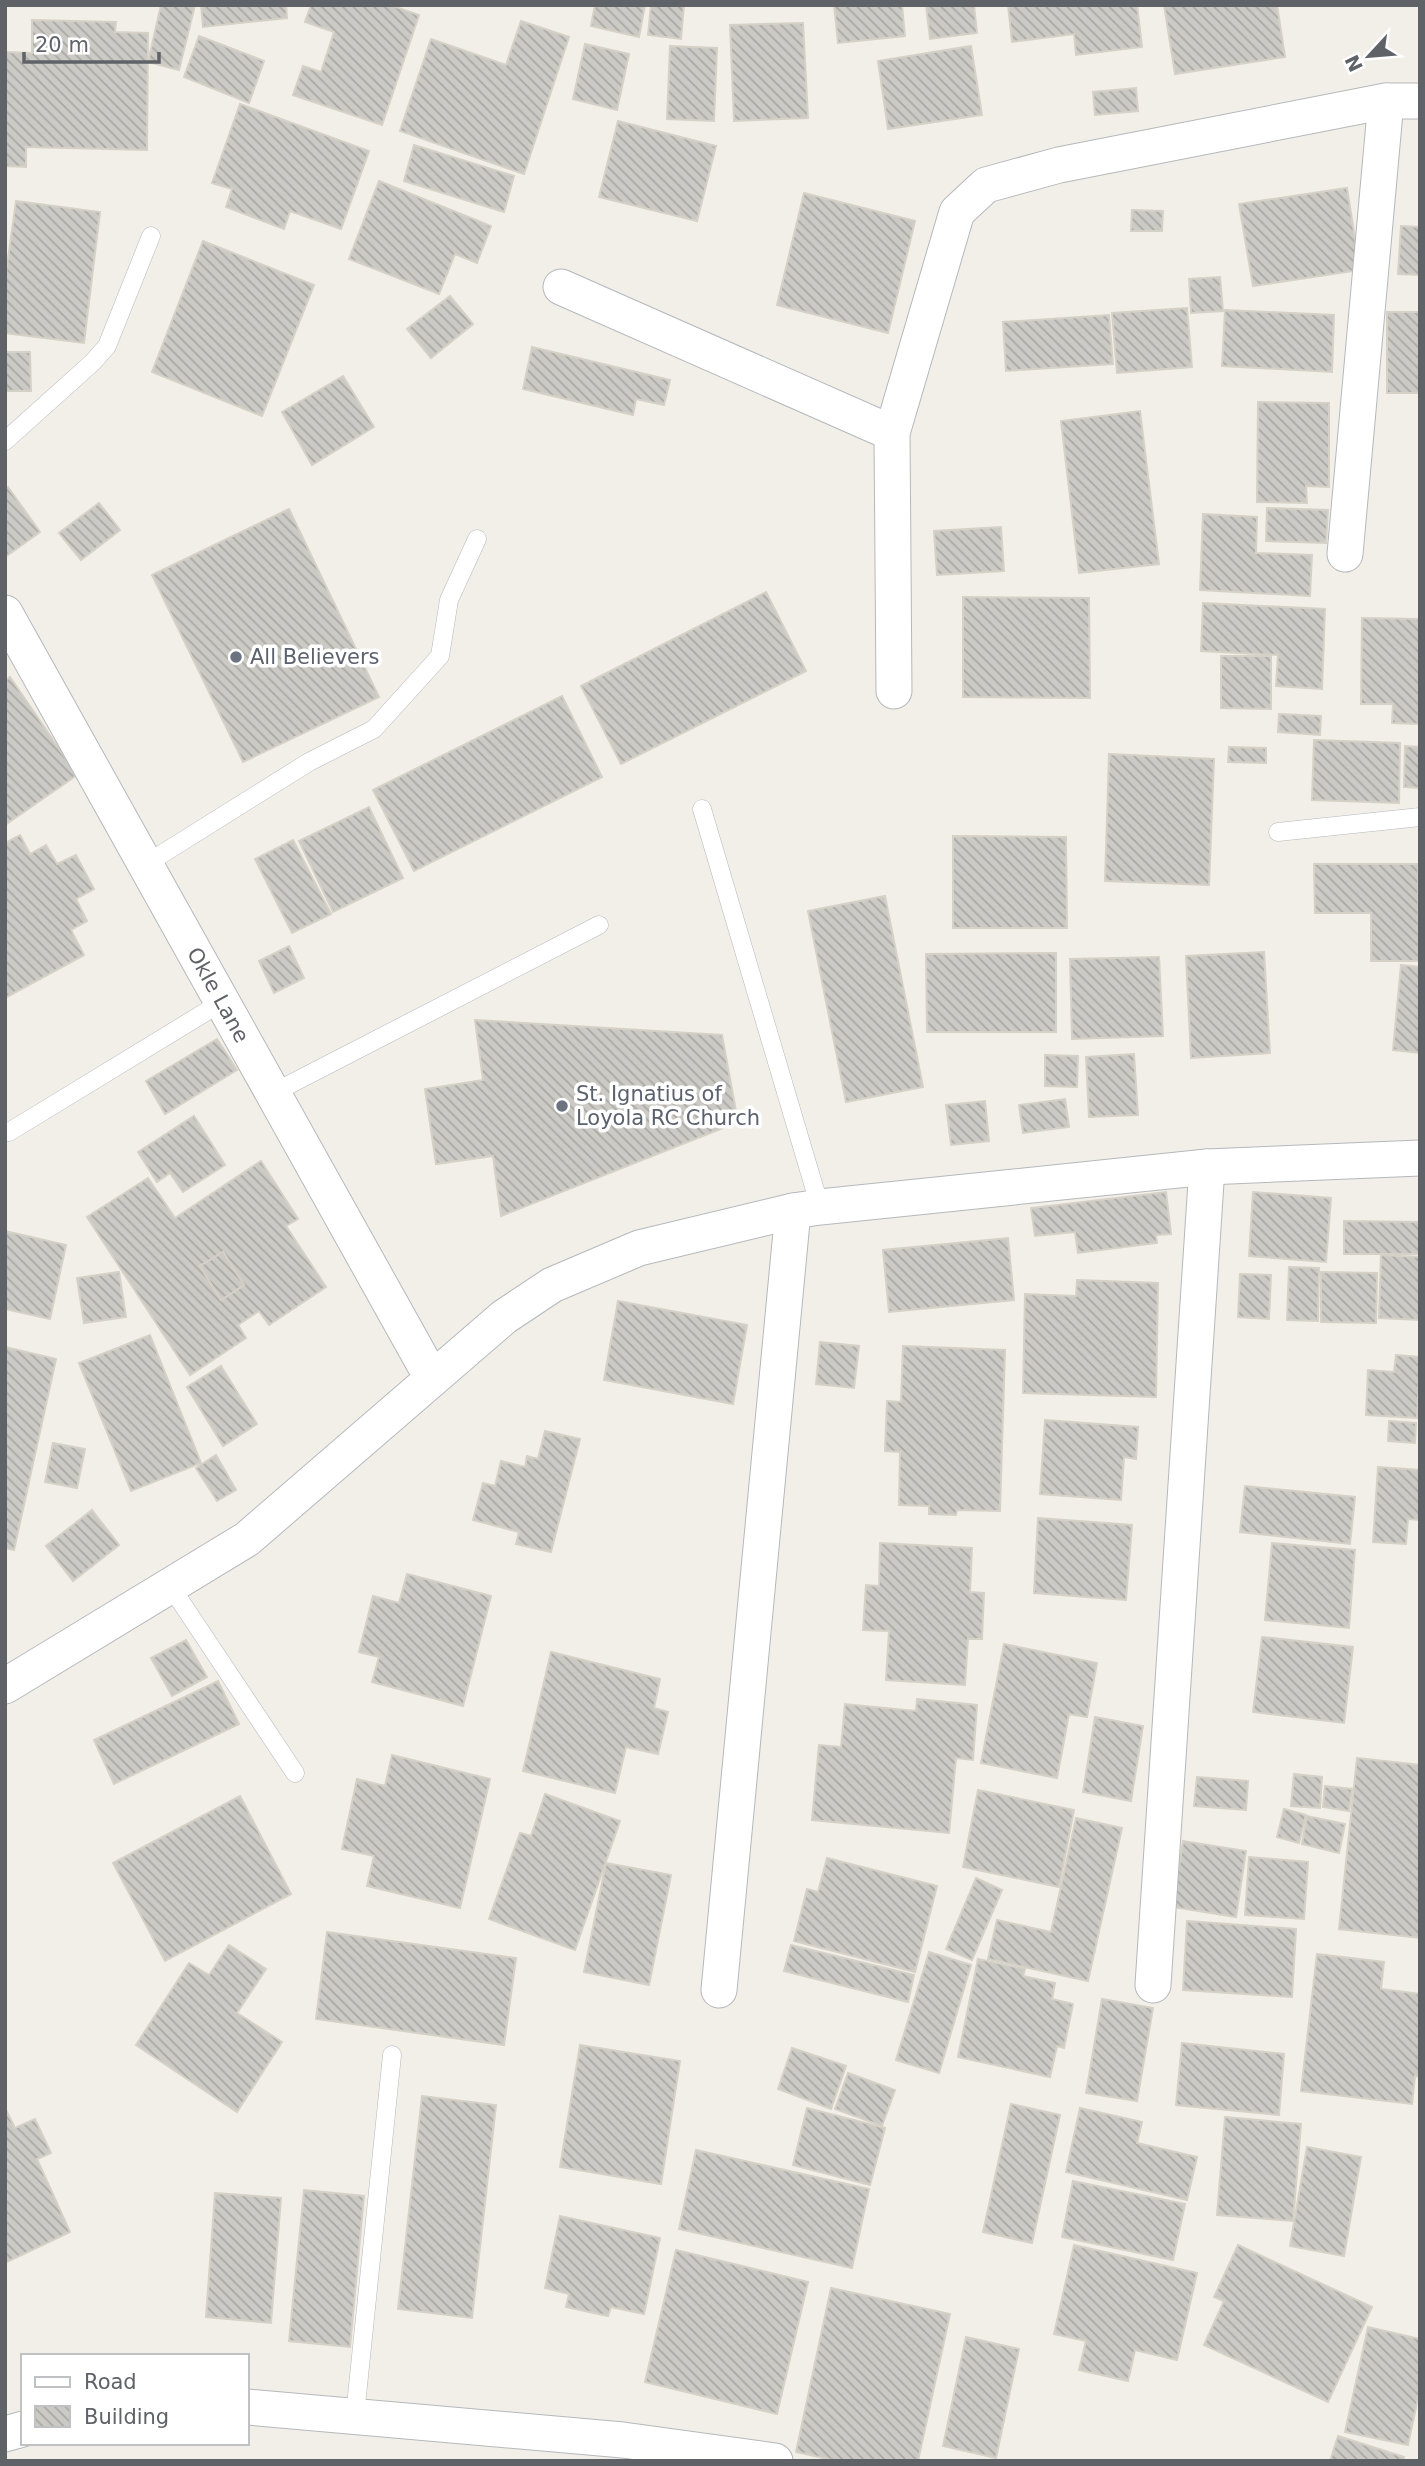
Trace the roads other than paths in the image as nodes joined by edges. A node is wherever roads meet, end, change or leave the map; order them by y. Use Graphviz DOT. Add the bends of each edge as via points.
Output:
graph roads {
  1 [pos="1403,101"];
  2 [pos="151,236"];
  3 [pos="561,287"];
  4 [pos="892,433"];
  5 [pos="5,441"];
  6 [pos="477,539"];
  7 [pos="1345,554"];
  8 [pos="5,612"];
  9 [pos="894,691"];
  10 [pos="702,809"];
  11 [pos="1420,817"];
  12 [pos="1278,832"];
  13 [pos="146,864"];
  14 [pos="599,925"];
  15 [pos="222,1002"];
  16 [pos="273,1093"];
  17 [pos="9,1132"];
  18 [pos="1420,1158"];
  19 [pos="1207,1167"];
  20 [pos="806,1209"];
  21 [pos="432,1378"];
  22 [pos="171,1587"];
  23 [pos="6,1684"];
  24 [pos="295,1773"];
  25 [pos="1153,1985"];
  26 [pos="719,1990"];
  27 [pos="392,2055"];
  28 [pos="248,2407"];
  29 [pos="355,2415"];
  30 [pos="775,2461"];
  1 -- 4 [label="street" via="1059,165 986,185 957,212"];
  1 -- 7 [label="street"];
  2 -- 5 [label="lane" via="107,346"];
  3 -- 4 [label="street"];
  4 -- 9 [label="street"];
  6 -- 13 [label="lane" via="449,600 440,656 374,729 309,762"];
  8 -- 13 [label="street, Okle Lane"];
  10 -- 20 [label="lane"];
  11 -- 12 [label="lane"];
  13 -- 15 [label="street, Okle Lane"];
  14 -- 16 [label="lane"];
  15 -- 16 [label="street, Okle Lane"];
  15 -- 17 [label="lane"];
  16 -- 21 [label="street, Okle Lane"];
  18 -- 19 [label="street"];
  19 -- 20 [label="street"];
  19 -- 25 [label="street"];
  20 -- 21 [label="street" via="639,1248 552,1285"];
  20 -- 26 [label="street"];
  21 -- 22 [label="street" via="247,1539"];
  22 -- 23 [label="street"];
  22 -- 24 [label="lane"];
  27 -- 29 [label="lane"];
  28 -- 29 [label="street"];
  29 -- 30 [label="street" via="623,2440"];
}
